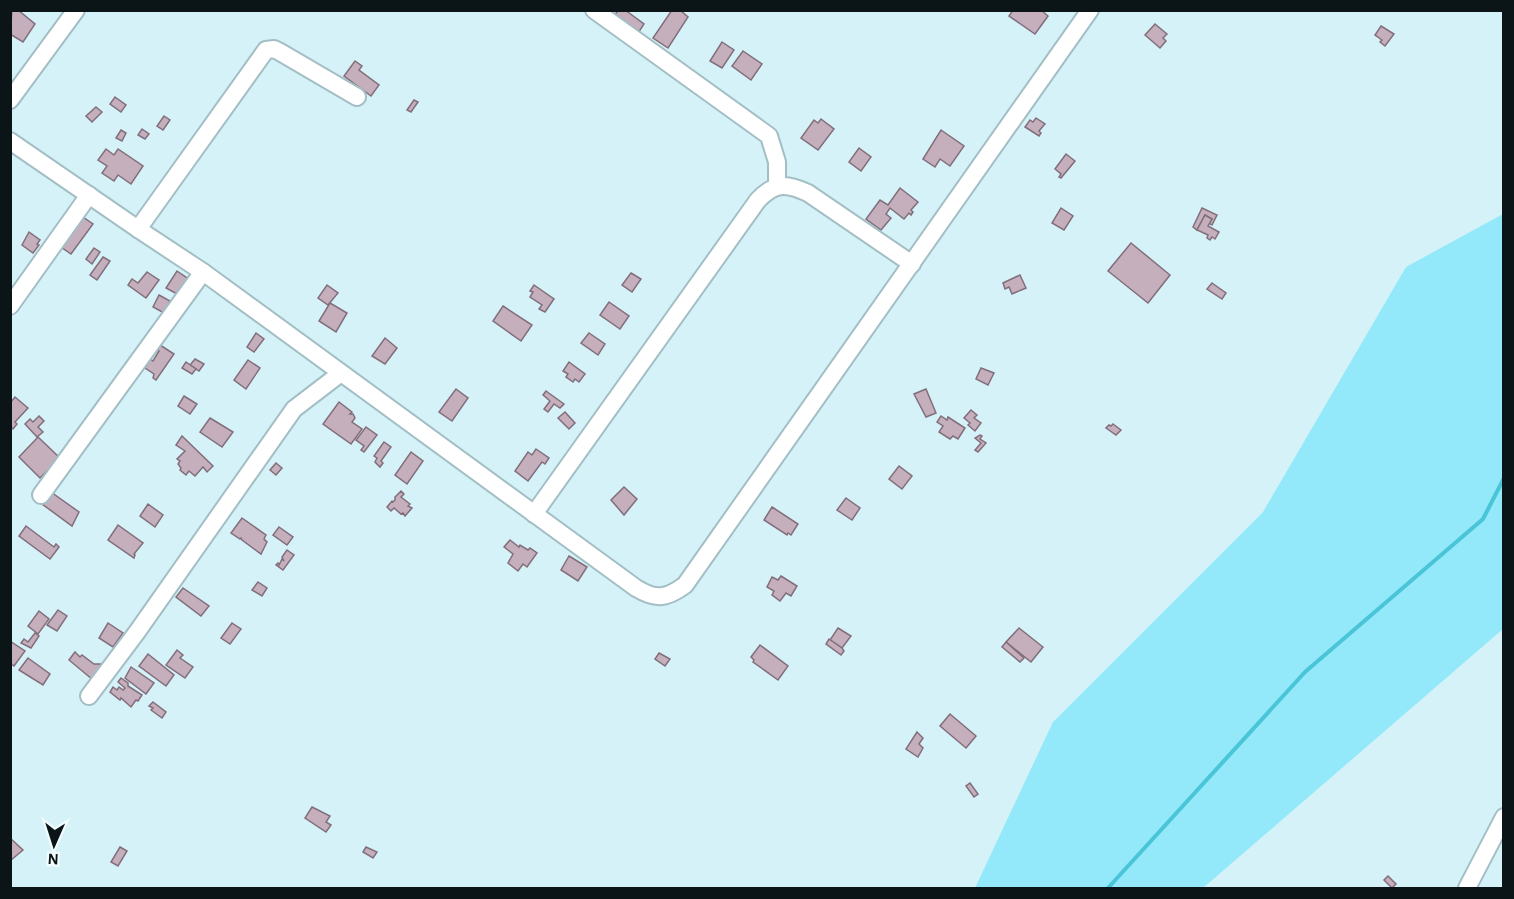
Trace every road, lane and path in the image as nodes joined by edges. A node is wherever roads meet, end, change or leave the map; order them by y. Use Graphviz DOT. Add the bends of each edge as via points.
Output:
graph roads {
  1 [pos="76,10"];
  2 [pos="594,10"];
  3 [pos="1087,11"];
  4 [pos="357,97"];
  5 [pos="10,100"];
  6 [pos="10,141"];
  7 [pos="777,186"];
  8 [pos="89,195"];
  9 [pos="138,229"];
  10 [pos="912,264"];
  11 [pos="203,272"];
  12 [pos="10,306"];
  13 [pos="341,373"];
  14 [pos="41,495"];
  15 [pos="534,514"];
  16 [pos="89,696"];
  17 [pos="1503,817"];
  18 [pos="1467,888"];
  1 -- 5 [label="street"];
  2 -- 7 [label="street" via="769,136 777,162"];
  3 -- 10 [label="street"];
  4 -- 9 [label="street" via="280,52 266,50"];
  6 -- 8 [label="street"];
  7 -- 10 [label="street" via="793,186 808,193"];
  7 -- 15 [label="street" via="758,200"];
  8 -- 9 [label="street"];
  8 -- 12 [label="street"];
  9 -- 11 [label="street"];
  10 -- 15 [label="street" via="686,585 674,593 654,597 645,594"];
  11 -- 13 [label="street"];
  11 -- 14 [label="street"];
  13 -- 15 [label="street"];
  13 -- 16 [label="street" via="294,409"];
  17 -- 18 [label="street"];
}
